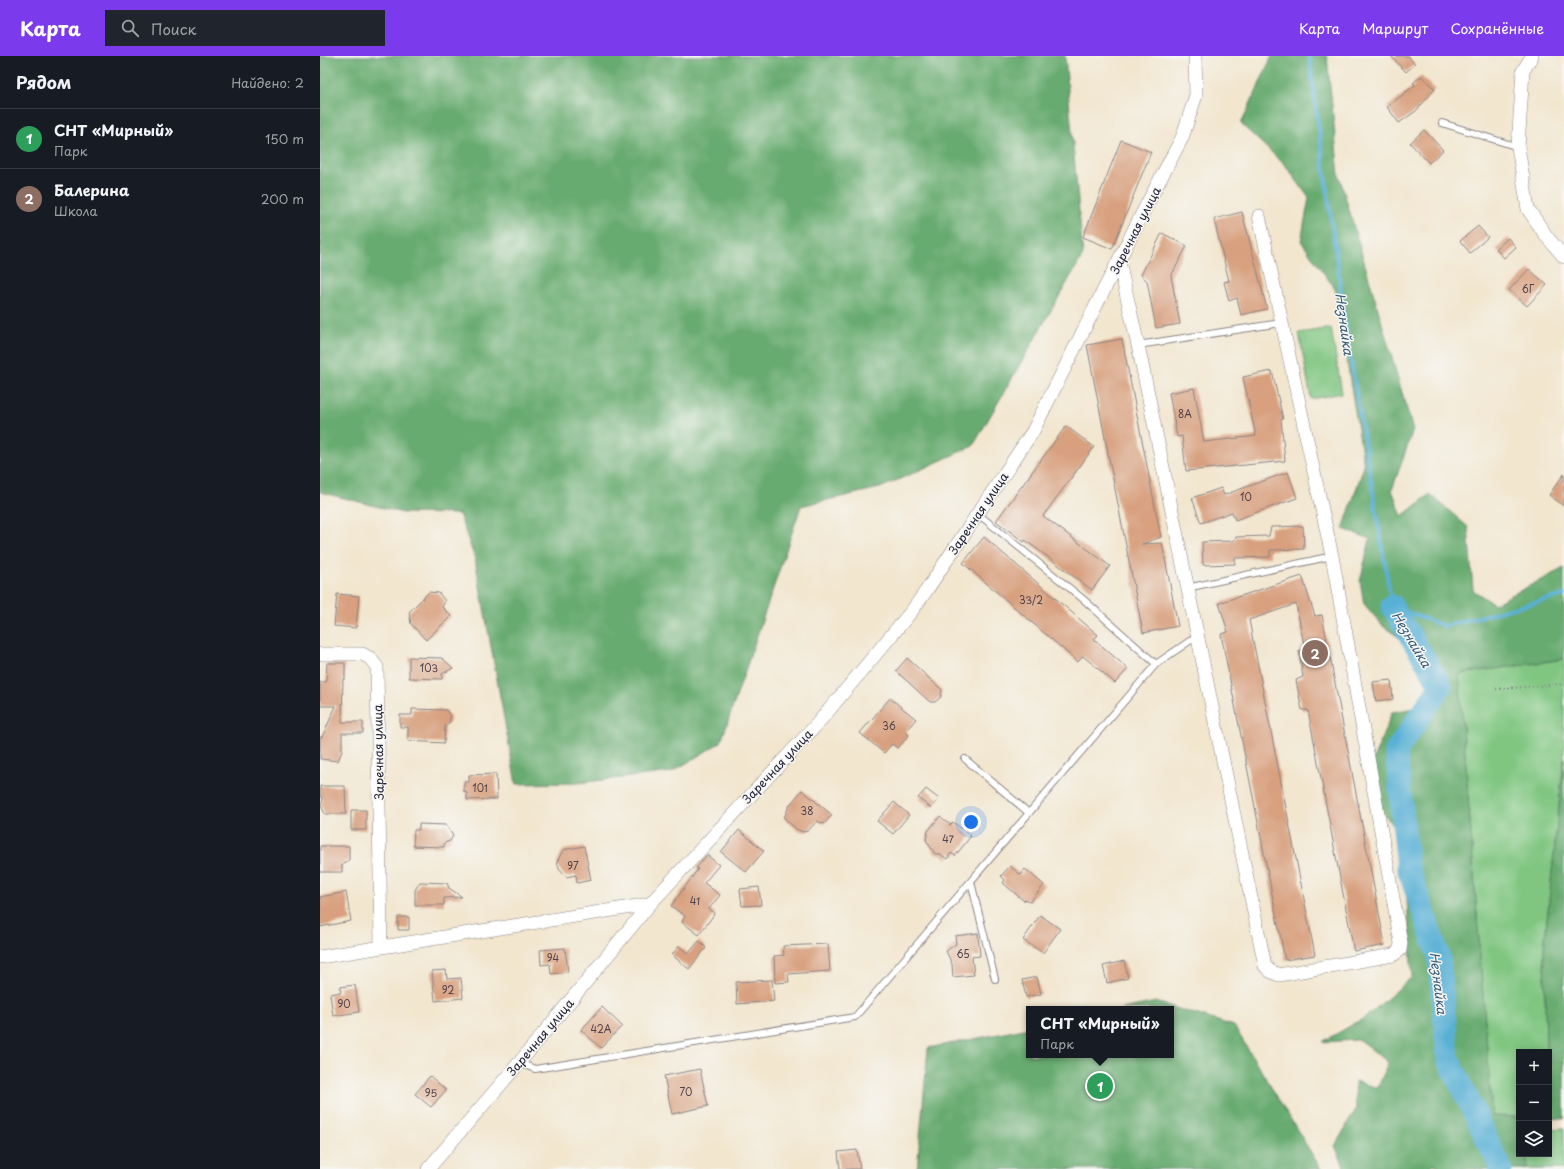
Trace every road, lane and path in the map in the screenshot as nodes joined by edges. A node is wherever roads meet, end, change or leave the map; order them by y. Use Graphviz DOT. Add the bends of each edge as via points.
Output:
graph roads {
  1 [pos="1195,56"];
  2 [pos="1532,56"];
  3 [pos="1442,123"];
  4 [pos="1518,147"];
  5 [pos="1260,216"];
  6 [pos="1564,257"];
  7 [pos="1119,262"];
  8 [pos="1281,323"];
  9 [pos="1138,345"];
  10 [pos="978,514"];
  11 [pos="1332,556"];
  12 [pos="1187,588"];
  13 [pos="1197,636"];
  14 [pos="320,654"];
  15 [pos="1156,664"];
  16 [pos="1564,684"];
  17 [pos="1496,689"];
  18 [pos="965,759"];
  19 [pos="1029,813"];
  20 [pos="971,882"];
  21 [pos="650,904"];
  22 [pos="381,947"];
  23 [pos="320,957"];
  24 [pos="995,979"];
  25 [pos="519,1063"];
  26 [pos="428,1169"];
  1 -- 7 [label="street, Заречная улица" via="1196,95 1182,138"];
  2 -- 4 [label="street" via="1523,72"];
  3 -- 4 [label="lane"];
  4 -- 6 [label="street" via="1528,209"];
  5 -- 8 [label="street"];
  7 -- 9 [label="street"];
  7 -- 10 [label="street, Заречная улица" via="1033,431"];
  8 -- 9 [label="lane"];
  8 -- 11 [label="street"];
  9 -- 12 [label="street"];
  10 -- 15 [label="lane" via="1083,599"];
  10 -- 21 [label="street, Заречная улица" via="911,612 848,688"];
  11 -- 12 [label="lane"];
  11 -- 13 [label="street" via="1401,942 1400,950 1393,955 1279,975 1265,966"];
  12 -- 13 [label="street"];
  13 -- 15 [label="lane"];
  14 -- 22 [label="street, Заречная улица" via="362,654 370,658 377,668"];
  15 -- 19 [label="lane"];
  16 -- 17 [label="path"];
  18 -- 19 [label="lane"];
  19 -- 20 [label="lane"];
  20 -- 24 [label="lane"];
  20 -- 25 [label="lane" via="855,1017 535,1069"];
  21 -- 22 [label="street"];
  21 -- 25 [label="street, Заречная улица"];
  22 -- 23 [label="street"];
  25 -- 26 [label="street, Заречная улица"];
}
